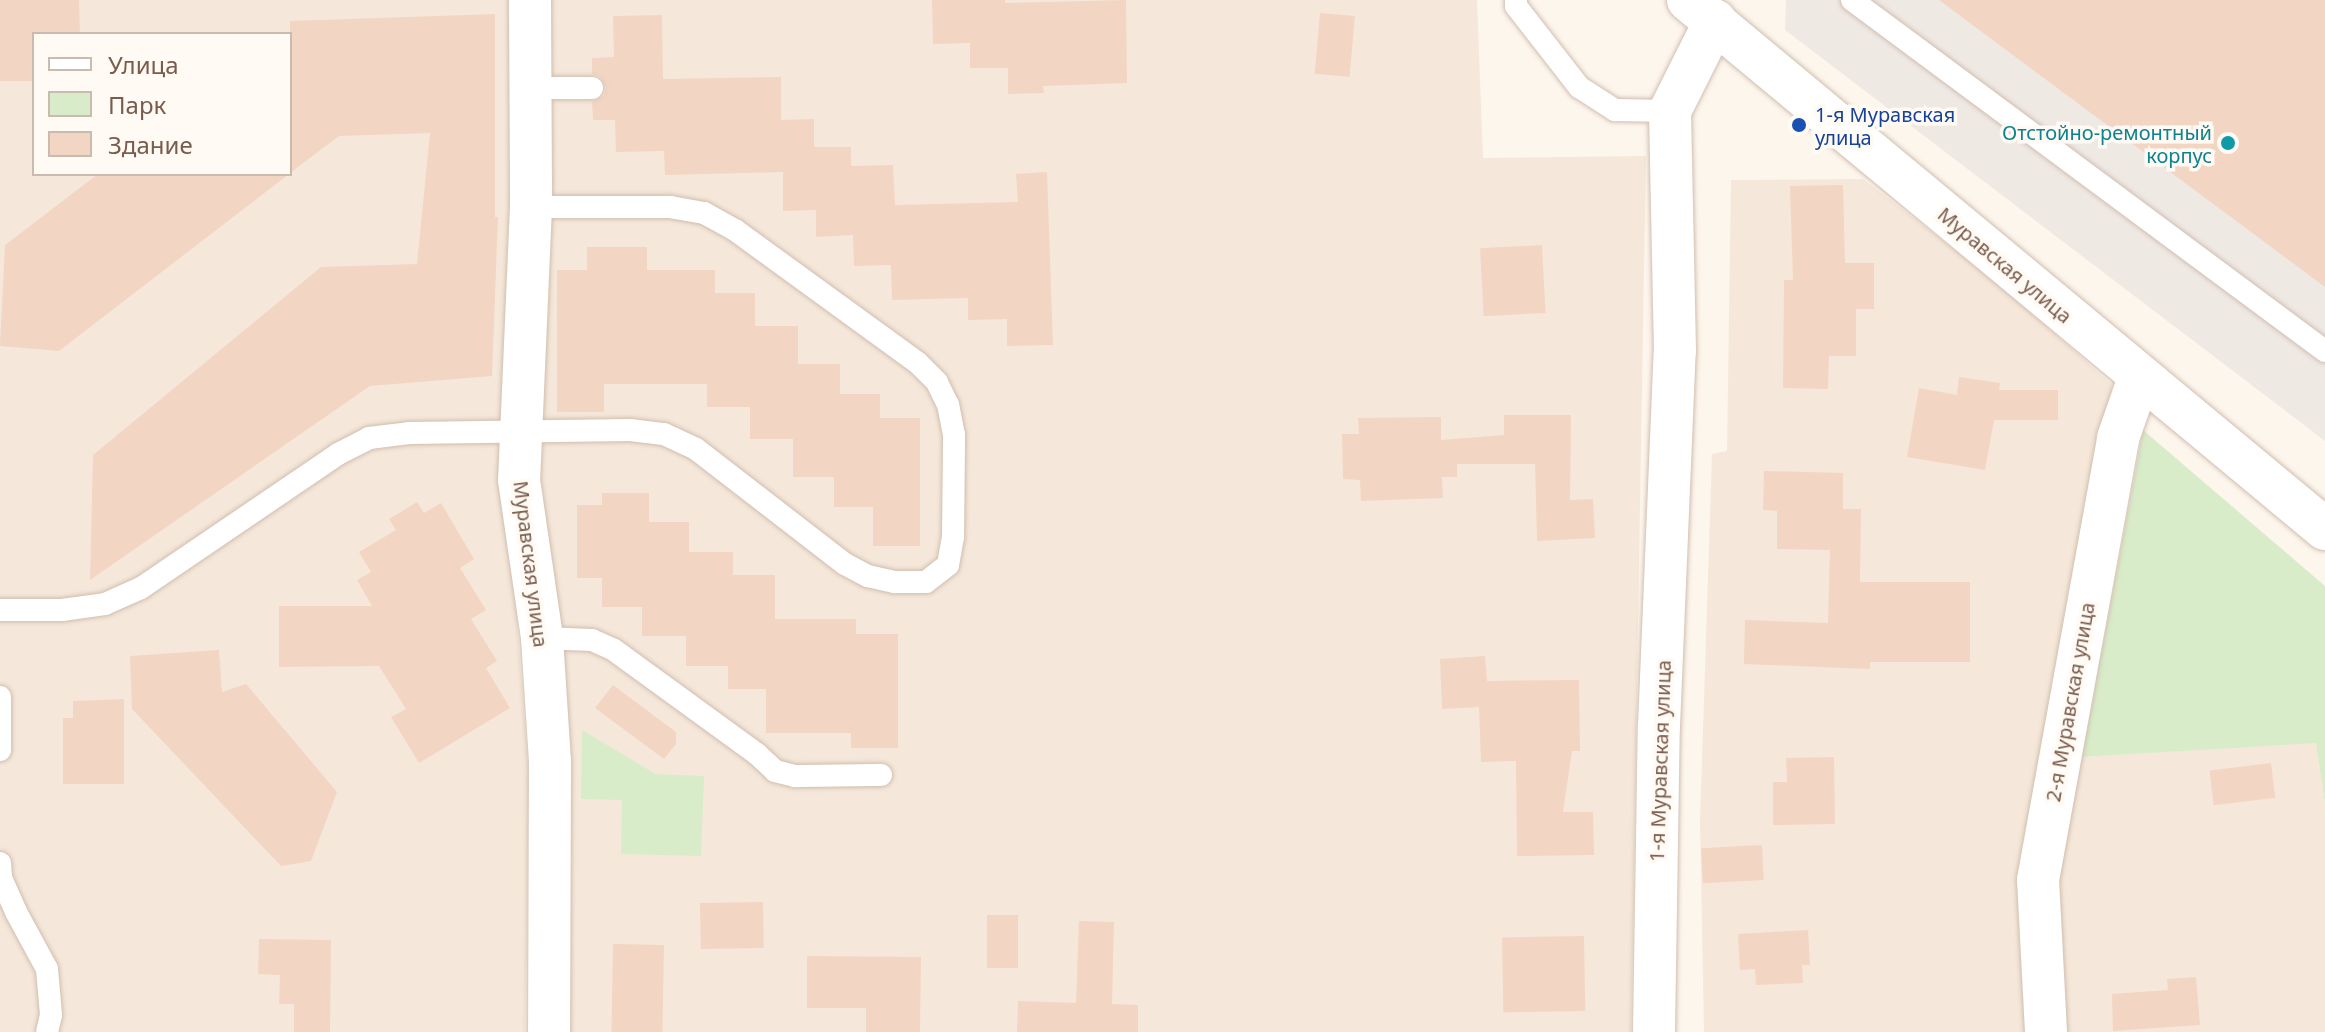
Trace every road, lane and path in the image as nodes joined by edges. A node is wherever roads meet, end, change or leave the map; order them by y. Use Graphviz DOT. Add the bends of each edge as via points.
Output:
graph roads {
  1 [pos="530,0"];
  2 [pos="1516,0"];
  3 [pos="1852,0"];
  4 [pos="1701,10"];
  5 [pos="531,88"];
  6 [pos="592,88"];
  7 [pos="1670,111"];
  8 [pos="531,207"];
  9 [pos="2325,351"];
  10 [pos="2139,378"];
  11 [pos="521,430"];
  12 [pos="2325,529"];
  13 [pos="0,610"];
  14 [pos="542,638"];
  15 [pos="0,697"];
  16 [pos="0,750"];
  17 [pos="881,775"];
  18 [pos="0,863"];
  19 [pos="47,1032"];
  20 [pos="549,1032"];
  21 [pos="1654,1032"];
  22 [pos="2046,1032"];
  1 -- 5 [label="street, Муравская улица"];
  2 -- 7 [label="lane" via="1579,87 1615,110"];
  3 -- 9 [label="lane"];
  4 -- 7 [label="street, 1-я Муравская улица"];
  4 -- 10 [label="street, Муравская улица"];
  5 -- 6 [label="lane"];
  5 -- 8 [label="street, Муравская улица"];
  7 -- 21 [label="street, 1-я Муравская улица" via="1675,351 1659,726"];
  8 -- 11 [label="street, Муравская улица"];
  8 -- 11 [label="lane" via="671,207 704,213 918,363 937,382 954,435 948,565 926,582 868,576 845,564 696,449 664,434"];
  10 -- 12 [label="street, Муравская улица"];
  10 -- 22 [label="street, 2-я Муравская улица" via="2118,438 2038,880"];
  11 -- 13 [label="lane" via="369,438 141,588 105,604"];
  11 -- 14 [label="street, Муравская улица" via="519,480"];
  14 -- 17 [label="lane" via="592,640 614,650 775,771 795,776"];
  14 -- 20 [label="street, Муравская улица" via="550,762"];
  15 -- 16 [label="lane"];
  18 -- 19 [label="lane" via="16,912 47,969"];
}
